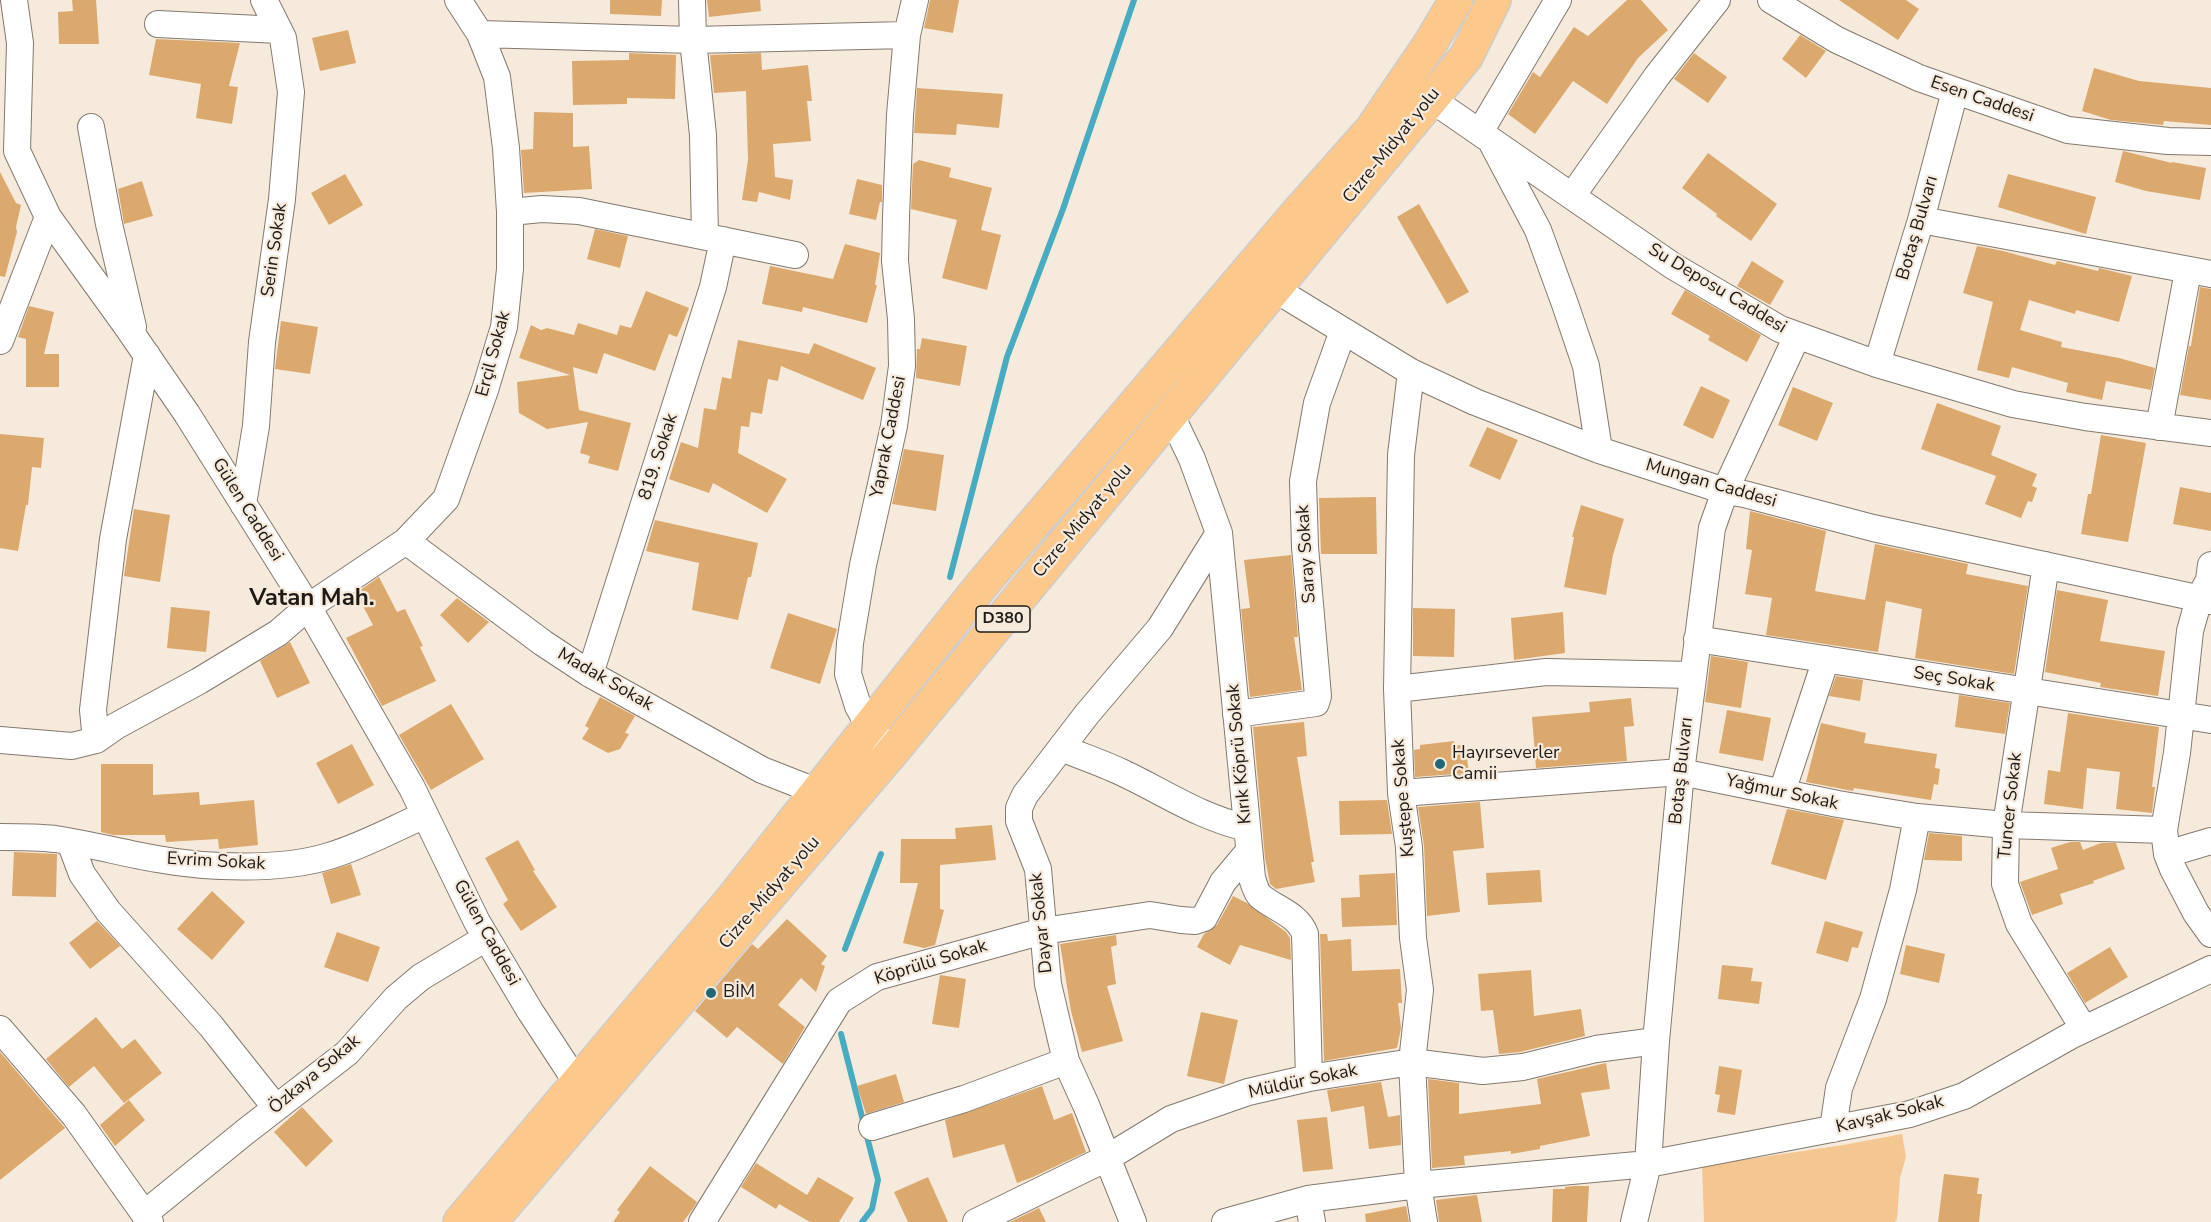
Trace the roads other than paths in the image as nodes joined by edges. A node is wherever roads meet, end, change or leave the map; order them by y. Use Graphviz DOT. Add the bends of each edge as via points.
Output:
graph roads {
  1 [pos="14,0"];
  2 [pos="264,0"];
  3 [pos="458,0"];
  4 [pos="692,0"];
  5 [pos="915,0"];
  6 [pos="1456,0"];
  7 [pos="1494,0"];
  8 [pos="1558,0"];
  9 [pos="1717,0"];
  10 [pos="1771,0"];
  11 [pos="158,24"];
  12 [pos="279,30"];
  13 [pos="480,34"];
  14 [pos="907,35"];
  15 [pos="693,40"];
  16 [pos="1402,85"];
  17 [pos="1955,91"];
  18 [pos="1431,99"];
  19 [pos="91,127"];
  20 [pos="1485,136"];
  21 [pos="2211,142"];
  22 [pos="9,146"];
  23 [pos="1572,196"];
  24 [pos="510,212"];
  25 [pos="48,217"];
  26 [pos="1921,220"];
  27 [pos="714,238"];
  28 [pos="795,255"];
  29 [pos="1247,272"];
  30 [pos="2200,273"];
  31 [pos="1274,290"];
  32 [pos="1343,331"];
  33 [pos="1797,336"];
  34 [pos="0,341"];
  35 [pos="141,347"];
  36 [pos="1877,364"];
  37 [pos="1411,372"];
  38 [pos="1171,415"];
  39 [pos="2159,427"];
  40 [pos="2211,433"];
  41 [pos="1599,450"];
  42 [pos="1725,491"];
  43 [pos="243,504"];
  44 [pos="1219,534"];
  45 [pos="406,541"];
  46 [pos="2046,565"];
  47 [pos="2211,565"];
  48 [pos="2205,600"];
  49 [pos="308,607"];
  50 [pos="1697,639"];
  51 [pos="1826,659"];
  52 [pos="590,674"];
  53 [pos="1693,675"];
  54 [pos="1397,689"];
  55 [pos="2026,691"];
  56 [pos="1236,714"];
  57 [pos="2182,716"];
  58 [pos="2211,720"];
  59 [pos="870,728"];
  60 [pos="0,740"];
  61 [pos="96,740"];
  62 [pos="1061,748"];
  63 [pos="892,752"];
  64 [pos="1681,772"];
  65 [pos="819,792"];
  66 [pos="1782,792"];
  67 [pos="1401,793"];
  68 [pos="425,815"];
  69 [pos="1917,817"];
  70 [pos="2006,825"];
  71 [pos="0,837"];
  72 [pos="1248,840"];
  73 [pos="2211,841"];
  74 [pos="70,842"];
  75 [pos="2166,842"];
  76 [pos="1043,931"];
  77 [pos="2211,934"];
  78 [pos="486,938"];
  79 [pos="2211,969"];
  80 [pos="0,1029"];
  81 [pos="2084,1029"];
  82 [pos="1656,1041"];
  83 [pos="1066,1061"];
  84 [pos="1412,1062"];
  85 [pos="1309,1078"];
  86 [pos="584,1093"];
  87 [pos="276,1108"];
  88 [pos="872,1127"];
  89 [pos="1833,1129"];
  90 [pos="1107,1158"];
  91 [pos="1648,1164"];
  92 [pos="1418,1185"];
  93 [pos="1310,1210"];
  94 [pos="147,1218"];
  95 [pos="460,1222"];
  96 [pos="490,1222"];
  97 [pos="702,1222"];
  98 [pos="976,1222"];
  99 [pos="1133,1222"];
  100 [pos="1225,1222"];
  101 [pos="1425,1222"];
  102 [pos="1634,1222"];
  1 -- 22 [label="street, Gülen Caddesi" via="21,43"];
  2 -- 12 [label="street, Serin Sokak"];
  3 -- 13 [label="street, Erçil Sokak"];
  4 -- 15 [label="street, 819. Sokak"];
  5 -- 14 [label="street, Yaprak Caddesi"];
  6 -- 16 [label="highway, Cizre-Midyat yolu / D380"];
  7 -- 18 [label="highway, Cizre-Midyat yolu / D380" via="1466,57"];
  8 -- 20 [label="street"];
  9 -- 23 [label="street" via="1657,76"];
  10 -- 17 [label="street, Esen Caddesi" via="1837,40"];
  11 -- 12 [label="street"];
  12 -- 43 [label="street, Serin Sokak" via="291,92 256,426"];
  13 -- 15 [label="street"];
  13 -- 24 [label="street, Erçil Sokak" via="497,77"];
  14 -- 15 [label="street"];
  14 -- 59 [label="street, Yaprak Caddesi" via="895,261 902,366 894,426 863,565 848,674"];
  15 -- 27 [label="street, 819. Sokak"];
  16 -- 18 [label="street, Su Deposu Caddesi"];
  16 -- 29 [label="highway, Cizre-Midyat yolu / D380" via="1372,129"];
  17 -- 21 [label="street, Esen Caddesi" via="2068,130"];
  17 -- 26 [label="street, Botaş Bulvarı"];
  18 -- 20 [label="street, Su Deposu Caddesi"];
  18 -- 31 [label="highway, Cizre-Midyat yolu / D380"];
  19 -- 35 [label="street" via="109,224"];
  20 -- 23 [label="street, Su Deposu Caddesi"];
  20 -- 41 [label="street" via="1538,230 1565,304 1586,366"];
  22 -- 25 [label="street, Gülen Caddesi" via="17,151"];
  23 -- 33 [label="street, Su Deposu Caddesi" via="1673,266"];
  24 -- 27 [label="street" via="579,211"];
  24 -- 45 [label="street, Erçil Sokak" via="504,327 485,390 446,499"];
  25 -- 34 [label="street"];
  25 -- 35 [label="street, Gülen Caddesi"];
  26 -- 30 [label="street"];
  26 -- 36 [label="street, Botaş Bulvarı"];
  27 -- 28 [label="street"];
  27 -- 52 [label="street, 819. Sokak" via="713,288"];
  29 -- 31 [label="street, Mungan Caddesi"];
  29 -- 59 [label="highway, Cizre-Midyat yolu / D380" via="980,587"];
  30 -- 39 [label="street"];
  31 -- 32 [label="street, Mungan Caddesi"];
  31 -- 38 [label="highway, Cizre-Midyat yolu / D380"];
  32 -- 37 [label="street, Mungan Caddesi"];
  32 -- 56 [label="street, Saray Sokak" via="1317,403 1303,481 1318,696 1316,703"];
  33 -- 36 [label="street, Su Deposu Caddesi"];
  33 -- 42 [label="street, Botaş Bulvarı"];
  35 -- 43 [label="street, Gülen Caddesi"];
  35 -- 61 [label="street" via="93,710"];
  36 -- 39 [label="street, Su Deposu Caddesi" via="2013,404"];
  37 -- 41 [label="street, Mungan Caddesi" via="1475,402"];
  37 -- 54 [label="street, Kuştepe Sokak" via="1401,454"];
  38 -- 44 [label="street, Kırık Köprü Sokak"];
  38 -- 63 [label="highway, Cizre-Midyat yolu / D380"];
  39 -- 40 [label="street, Su Deposu Caddesi"];
  41 -- 42 [label="street, Mungan Caddesi"];
  42 -- 46 [label="street, Mungan Caddesi"];
  42 -- 50 [label="street, Botaş Bulvarı" via="1712,528"];
  43 -- 49 [label="street, Gülen Caddesi"];
  44 -- 56 [label="street, Kırık Köprü Sokak"];
  44 -- 62 [label="street, Dayar Sokak" via="1160,628"];
  45 -- 49 [label="street, Erçil Sokak"];
  45 -- 52 [label="street, Madak Sokak"];
  46 -- 48 [label="street, Mungan Caddesi"];
  46 -- 55 [label="street, Tuncer Sokak"];
  47 -- 48 [label="street"];
  48 -- 57 [label="street" via="2190,631"];
  49 -- 61 [label="street, Erçil Sokak" via="278,633"];
  49 -- 68 [label="street, Gülen Caddesi"];
  50 -- 51 [label="street, Seç Sokak"];
  50 -- 53 [label="street, Botaş Bulvarı"];
  51 -- 55 [label="street, Seç Sokak"];
  51 -- 66 [label="street"];
  52 -- 65 [label="street, Madak Sokak" via="762,770"];
  53 -- 54 [label="street" via="1546,672"];
  53 -- 64 [label="street, Botaş Bulvarı"];
  54 -- 67 [label="street, Kuştepe Sokak"];
  55 -- 57 [label="street, Seç Sokak"];
  55 -- 70 [label="street, Tuncer Sokak"];
  56 -- 72 [label="street, Kırık Köprü Sokak"];
  57 -- 58 [label="street, Seç Sokak"];
  57 -- 75 [label="street"];
  59 -- 63 [label="street, Yaprak Caddesi"];
  59 -- 65 [label="highway, Cizre-Midyat yolu / D380"];
  60 -- 61 [label="street" via="72,746"];
  62 -- 72 [label="street" via="1226,823"];
  62 -- 76 [label="street, Dayar Sokak" via="1019,808 1019,821 1038,869"];
  63 -- 86 [label="highway, Cizre-Midyat yolu / D380"];
  64 -- 66 [label="street, Yağmur Sokak"];
  64 -- 67 [label="street, Yağmur Sokak"];
  64 -- 82 [label="street, Botaş Bulvarı"];
  65 -- 86 [label="highway, Cizre-Midyat yolu / D380"];
  66 -- 69 [label="street, Yağmur Sokak"];
  67 -- 84 [label="street, Kuştepe Sokak" via="1420,990"];
  68 -- 74 [label="street, Evrim Sokak" via="328,857 289,864 233,866 171,861"];
  68 -- 78 [label="street, Gülen Caddesi"];
  69 -- 70 [label="street, Yağmur Sokak"];
  69 -- 89 [label="street" via="1874,999 1839,1088"];
  70 -- 75 [label="street, Yağmur Sokak"];
  70 -- 81 [label="street, Tuncer Sokak" via="2005,884 2019,924"];
  71 -- 74 [label="street, Evrim Sokak"];
  72 -- 76 [label="street, Köprülü Sokak" via="1204,918 1196,921 1150,915"];
  72 -- 85 [label="street, Kırık Köprü Sokak" via="1258,895 1292,916 1305,934"];
  73 -- 75 [label="street, Yağmur Sokak"];
  74 -- 87 [label="street" via="82,874 108,911 211,1026"];
  75 -- 77 [label="street" via="2173,869"];
  76 -- 83 [label="street, Dayar Sokak" via="1048,984"];
  76 -- 97 [label="street, Köprülü Sokak" via="877,977 839,1001"];
  78 -- 86 [label="street, Gülen Caddesi"];
  78 -- 87 [label="street, Özkaya Sokak" via="421,977 396,998 346,1053"];
  79 -- 81 [label="street, Kavşak Sokak"];
  80 -- 94 [label="street" via="74,1115"];
  81 -- 89 [label="street, Kavşak Sokak" via="1964,1096 1910,1114"];
  82 -- 84 [label="street, Müldür Sokak" via="1483,1071"];
  82 -- 91 [label="street, Botaş Bulvarı"];
  83 -- 88 [label="street"];
  83 -- 90 [label="street, Dayar Sokak"];
  84 -- 85 [label="street, Müldür Sokak"];
  84 -- 92 [label="street, Kuştepe Sokak"];
  85 -- 90 [label="street, Müldür Sokak" via="1248,1092 1171,1119"];
  86 -- 95 [label="highway, Cizre-Midyat yolu / D380"];
  86 -- 96 [label="highway, Cizre-Midyat yolu / D380"];
  87 -- 94 [label="street, Özkaya Sokak"];
  89 -- 91 [label="street, Kavşak Sokak"];
  90 -- 98 [label="street, Müldür Sokak"];
  90 -- 99 [label="street, Dayar Sokak"];
  91 -- 92 [label="street, Kavşak Sokak"];
  91 -- 102 [label="street, Botaş Bulvarı"];
  92 -- 93 [label="street, Kavşak Sokak"];
  92 -- 101 [label="street, Kuştepe Sokak"];
  93 -- 100 [label="street, Kavşak Sokak"];
}
